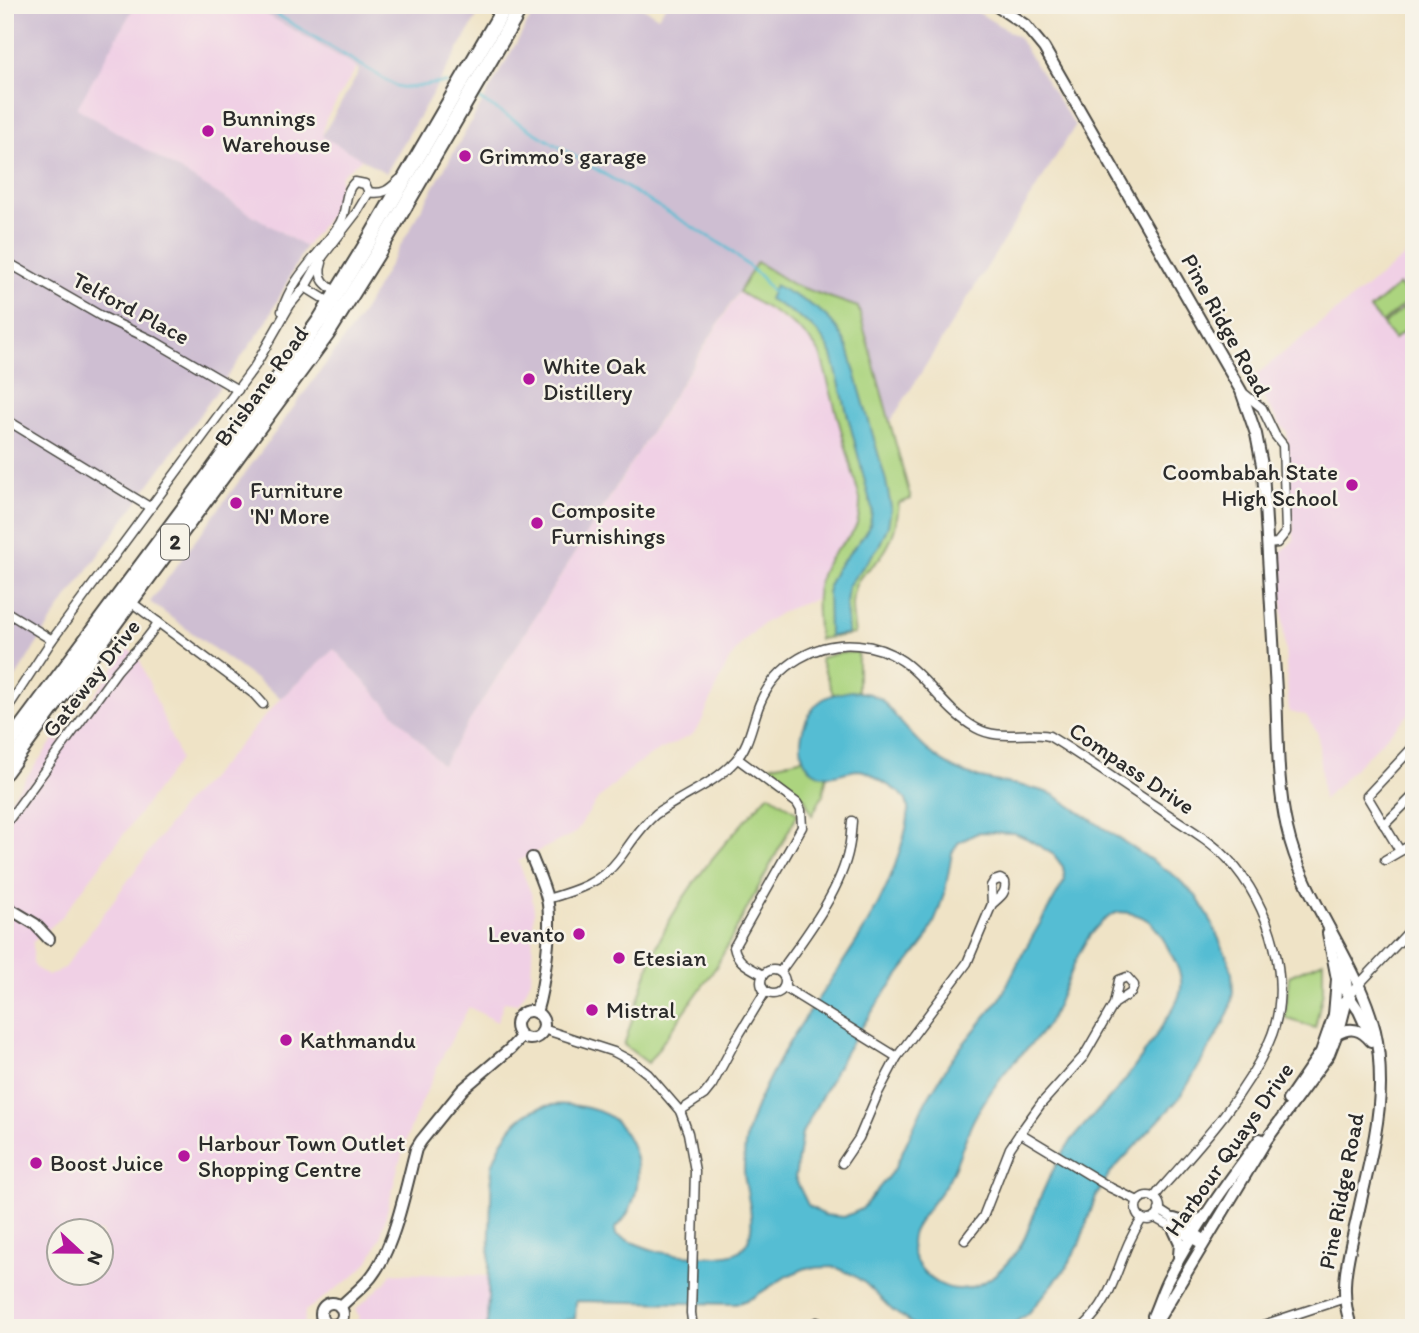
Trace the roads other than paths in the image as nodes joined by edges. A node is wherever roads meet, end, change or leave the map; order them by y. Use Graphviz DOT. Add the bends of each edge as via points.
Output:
graph roads {
  1 [pos="506,5"];
  2 [pos="522,5"];
  3 [pos="995,5"];
  4 [pos="412,167"];
  5 [pos="369,192"];
  6 [pos="332,246"];
  7 [pos="5,261"];
  8 [pos="304,270"];
  9 [pos="304,287"];
  10 [pos="340,302"];
  11 [pos="280,321"];
  12 [pos="238,390"];
  13 [pos="1241,391"];
  14 [pos="5,419"];
  15 [pos="1275,435"];
  16 [pos="1260,448"];
  17 [pos="151,508"];
  18 [pos="1268,544"];
  19 [pos="131,602"];
  20 [pos="5,611"];
  21 [pos="158,622"];
  22 [pos="52,640"];
  23 [pos="262,704"];
  24 [pos="5,712"];
  25 [pos="1414,746"];
  26 [pos="5,749"];
  27 [pos="738,759"];
  28 [pos="5,772"];
  29 [pos="1414,796"];
  30 [pos="852,821"];
  31 [pos="5,825"];
  32 [pos="1384,825"];
  33 [pos="1414,843"];
  34 [pos="1400,851"];
  35 [pos="531,858"];
  36 [pos="1385,860"];
  37 [pos="547,899"];
  38 [pos="992,904"];
  39 [pos="5,906"];
  40 [pos="1325,920"];
  41 [pos="1414,926"];
  42 [pos="49,939"];
  43 [pos="1342,951"];
  44 [pos="780,972"];
  45 [pos="763,975"];
  46 [pos="1337,979"];
  47 [pos="1359,985"];
  48 [pos="783,987"];
  49 [pos="765,992"];
  50 [pos="1348,996"];
  51 [pos="1114,1004"];
  52 [pos="536,1013"];
  53 [pos="1334,1015"];
  54 [pos="543,1029"];
  55 [pos="1337,1034"];
  56 [pos="522,1036"];
  57 [pos="1372,1043"];
  58 [pos="897,1057"];
  59 [pos="1379,1061"];
  60 [pos="680,1111"];
  61 [pos="1020,1133"];
  62 [pos="842,1163"];
  63 [pos="1154,1198"];
  64 [pos="1138,1201"];
  65 [pos="1157,1214"];
  66 [pos="1204,1218"];
  67 [pos="1142,1219"];
  68 [pos="1173,1223"];
  69 [pos="1193,1236"];
  70 [pos="964,1240"];
  71 [pos="1204,1242"];
  72 [pos="1178,1262"];
  73 [pos="1345,1298"];
  74 [pos="340,1307"];
  75 [pos="322,1324"];
  76 [pos="334,1326"];
  77 [pos="693,1328"];
  78 [pos="799,1328"];
  79 [pos="838,1328"];
  80 [pos="1082,1328"];
  81 [pos="1147,1328"];
  82 [pos="1153,1328"];
  83 [pos="1254,1328"];
  84 [pos="1352,1328"];
  1 -- 4 [label="highway, Brisbane Road / 2"];
  2 -- 10 [label="highway, Brisbane Road / 2"];
  3 -- 13 [label="street, Pine Ridge Road" via="1025,25 1044,48"];
  4 -- 5 [label="street" via="385,192"];
  4 -- 10 [label="highway, Brisbane Road / 2"];
  5 -- 6 [label="street"];
  5 -- 8 [label="street" via="365,184 352,184 342,219"];
  6 -- 9 [label="street"];
  6 -- 10 [label="street" via="319,274"];
  7 -- 12 [label="street, Telford Place"];
  8 -- 9 [label="street"];
  8 -- 11 [label="street"];
  9 -- 10 [label="street"];
  9 -- 11 [label="street"];
  10 -- 19 [label="highway, Brisbane Road / 2" via="287,392"];
  10 -- 26 [label="highway, Brisbane Road / 2"];
  11 -- 12 [label="street, Brisbane Road"];
  12 -- 17 [label="street, Brisbane Road"];
  13 -- 15 [label="street" via="1262,408"];
  13 -- 16 [label="street, Pine Ridge Road"];
  14 -- 17 [label="street"];
  15 -- 16 [label="street" via="1264,438"];
  15 -- 18 [label="street" via="1283,445 1286,532 1282,539"];
  16 -- 18 [label="street, Pine Ridge Road"];
  17 -- 22 [label="street, Brisbane Road"];
  18 -- 40 [label="street, Pine Ridge Road" via="1285,817 1295,855"];
  19 -- 21 [label="street"];
  19 -- 28 [label="highway, Brisbane Road / 2"];
  20 -- 22 [label="street"];
  21 -- 23 [label="street"];
  21 -- 31 [label="street, Gateway Drive"];
  22 -- 24 [label="street, Brisbane Road"];
  25 -- 32 [label="street" via="1368,793"];
  27 -- 37 [label="street, Compass Drive" via="654,816 605,874"];
  27 -- 45 [label="street" via="797,803 803,817 802,827 734,947 740,961"];
  27 -- 63 [label="street, Compass Drive" via="760,703 779,673 822,648 859,645 902,660 979,730 996,735 1036,733 1055,740 1231,862 1275,945 1280,999 1276,1023 1237,1098"];
  29 -- 32 [label="street"];
  30 -- 44 [label="street" via="845,863 821,913"];
  32 -- 34 [label="street"];
  33 -- 34 [label="street"];
  34 -- 36 [label="street"];
  35 -- 37 [label="street"];
  37 -- 52 [label="street" via="545,968"];
  38 -- 58 [label="street" via="967,963"];
  39 -- 42 [label="street" via="35,924"];
  40 -- 43 [label="street, Pine Ridge Road"];
  40 -- 46 [label="street, Pine Ridge Road"];
  41 -- 47 [label="street"];
  43 -- 47 [label="street, Pine Ridge Road"];
  43 -- 50 [label="street, Harbour Quays Drive"];
  44 -- 45 [label="street" via="771,970"];
  44 -- 48 [label="street"];
  45 -- 49 [label="street"];
  46 -- 50 [label="street, Pine Ridge Road"];
  46 -- 53 [label="street"];
  47 -- 50 [label="street"];
  47 -- 59 [label="street, Pine Ridge Road" via="1375,1029"];
  48 -- 49 [label="street" via="776,993"];
  48 -- 58 [label="street"];
  49 -- 60 [label="street" via="712,1085"];
  50 -- 53 [label="street, Harbour Quays Drive"];
  50 -- 55 [label="street, Harbour Quays Drive"];
  50 -- 57 [label="street, Pine Ridge Road"];
  51 -- 61 [label="street" via="1084,1056"];
  52 -- 54 [label="street"];
  52 -- 56 [label="street" via="526,1012 518,1019 516,1026"];
  53 -- 66 [label="street, Harbour Quays Drive" via="1316,1060"];
  54 -- 56 [label="street" via="532,1039"];
  54 -- 60 [label="street" via="633,1062"];
  55 -- 57 [label="street" via="1357,1030"];
  55 -- 71 [label="street, Harbour Quays Drive" via="1323,1064 1267,1139"];
  56 -- 74 [label="street" via="463,1088 421,1141 383,1258 371,1277"];
  57 -- 59 [label="street, Pine Ridge Road"];
  58 -- 62 [label="street" via="859,1138"];
  59 -- 73 [label="street, Pine Ridge Road" via="1378,1109"];
  60 -- 77 [label="street" via="693,1154"];
  61 -- 64 [label="street"];
  61 -- 70 [label="street" via="983,1217"];
  63 -- 64 [label="street" via="1145,1196"];
  63 -- 65 [label="street"];
  64 -- 67 [label="street" via="1136,1213"];
  65 -- 67 [label="street"];
  65 -- 68 [label="street"];
  66 -- 68 [label="street"];
  66 -- 69 [label="street, Harbour Quays Drive"];
  67 -- 80 [label="street" via="1107,1297"];
  68 -- 69 [label="street"];
  68 -- 72 [label="street" via="1180,1243"];
  69 -- 71 [label="street"];
  69 -- 72 [label="street, Harbour Quays Drive"];
  71 -- 82 [label="street, Harbour Quays Drive"];
  72 -- 81 [label="street, Harbour Quays Drive"];
  73 -- 83 [label="street"];
  73 -- 84 [label="street, Pine Ridge Road"];
  74 -- 75 [label="street" via="326,1306"];
  74 -- 76 [label="street" via="341,1319"];
  75 -- 76 [label="street"];
  78 -- 79 [label="street" via="817,1322"];
}
